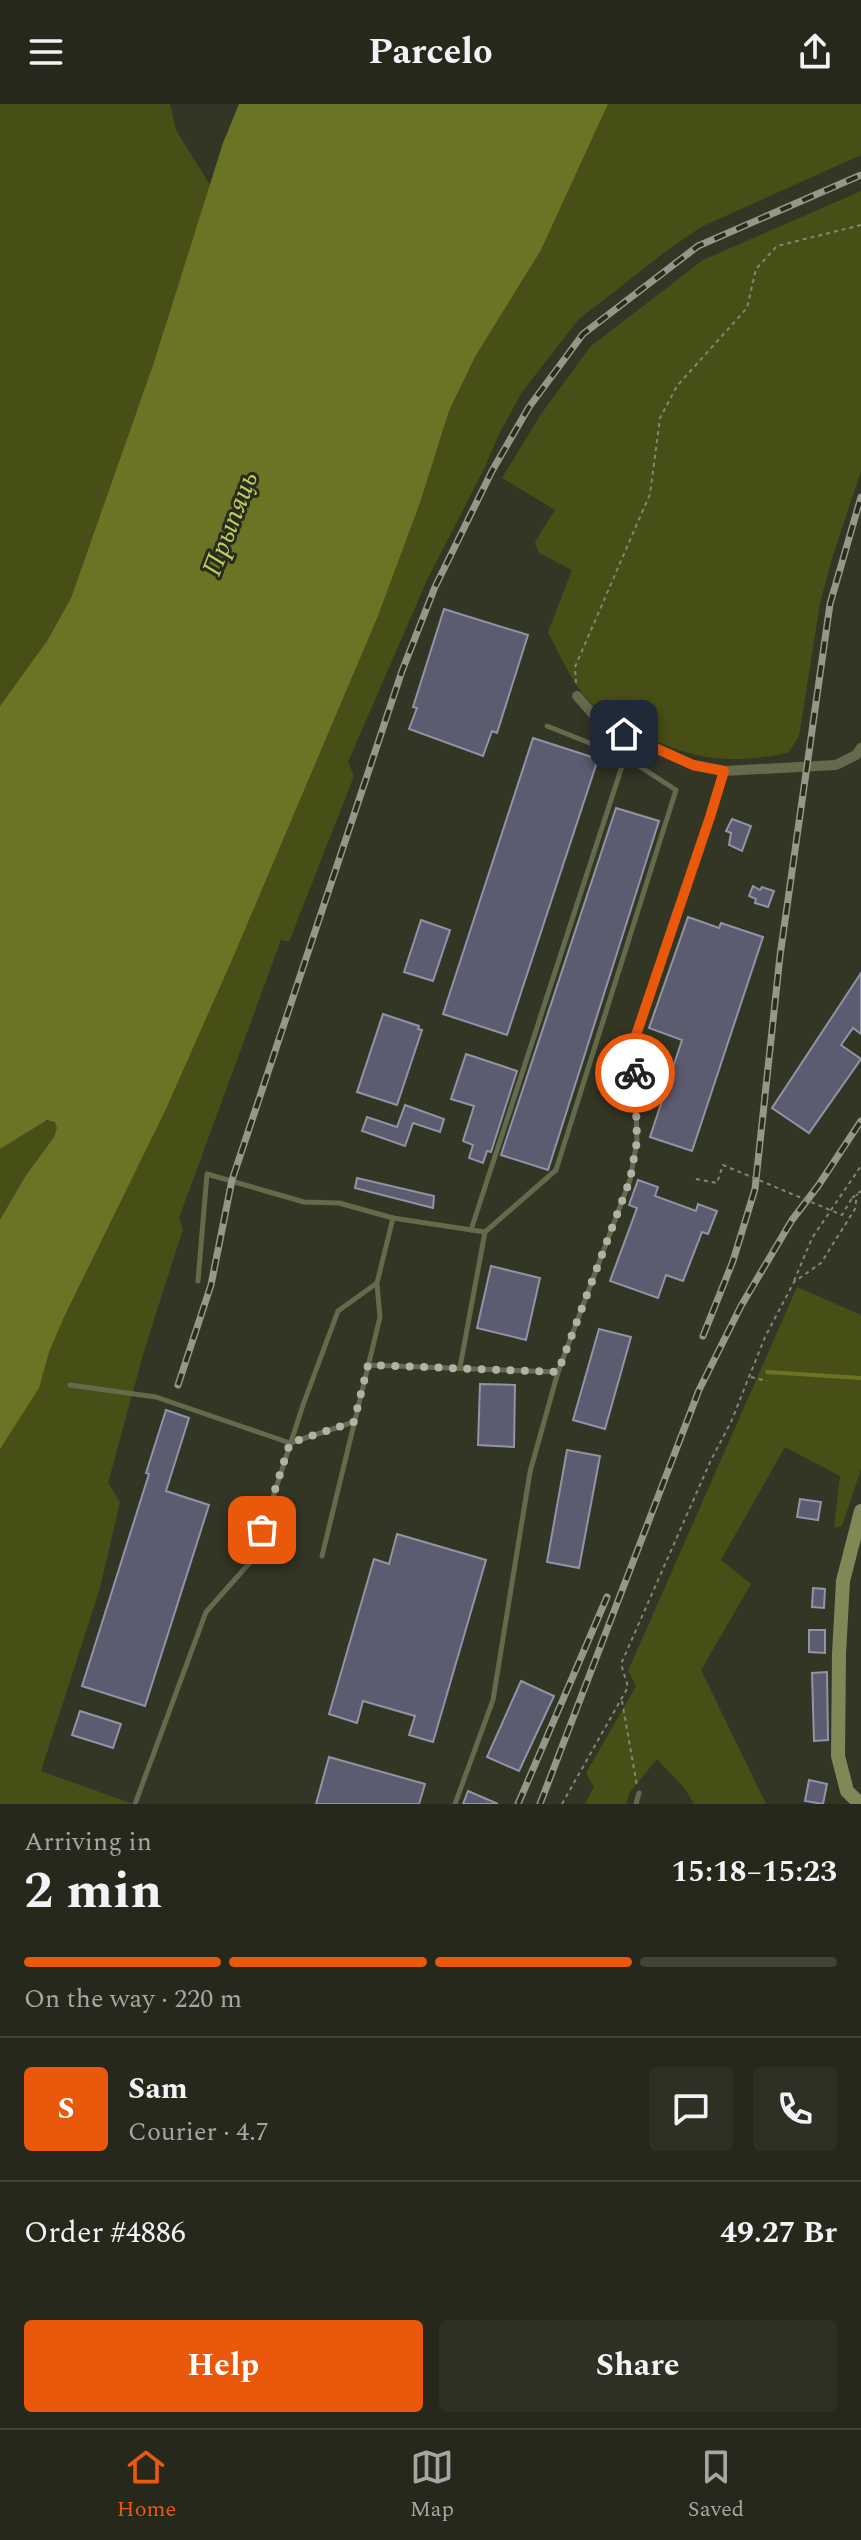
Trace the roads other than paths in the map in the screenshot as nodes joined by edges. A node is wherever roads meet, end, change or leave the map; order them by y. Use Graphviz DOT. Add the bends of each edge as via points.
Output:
graph roads {
  1 [pos="577,696"];
  2 [pos="547,726"];
  3 [pos="861,748"];
  4 [pos="625,757"];
  5 [pos="724,771"];
  6 [pos="393,1218"];
  7 [pos="471,1230"];
  8 [pos="485,1232"];
  9 [pos="198,1281"];
  10 [pos="377,1283"];
  11 [pos="368,1365"];
  12 [pos="460,1367"];
  13 [pos="558,1372"];
  14 [pos="70,1385"];
  15 [pos="354,1422"];
  16 [pos="290,1443"];
  17 [pos="861,1511"];
  18 [pos="856,1548"];
  19 [pos="322,1556"];
  20 [pos="639,1793"];
  21 [pos="135,1804"];
  22 [pos="455,1804"];
  23 [pos="636,1804"];
  24 [pos="860,1804"];
  1 -- 5 [label="street" via="601,723 693,765"];
  2 -- 4 [label="lane"];
  3 -- 5 [label="street" via="836,765"];
  4 -- 7 [label="lane"];
  4 -- 8 [label="lane" via="676,790 556,1170"];
  5 -- 13 [label="lane" via="634,1041 637,1141 630,1180"];
  6 -- 7 [label="lane"];
  6 -- 9 [label="lane" via="339,1203 304,1202 207,1174"];
  6 -- 10 [label="lane"];
  7 -- 8 [label="lane"];
  8 -- 12 [label="lane"];
  10 -- 11 [label="lane" via="380,1317"];
  10 -- 16 [label="lane" via="338,1311"];
  11 -- 12 [label="lane"];
  11 -- 15 [label="lane"];
  12 -- 13 [label="lane"];
  13 -- 22 [label="lane" via="530,1472 493,1700"];
  14 -- 16 [label="lane" via="156,1397"];
  15 -- 16 [label="lane"];
  15 -- 19 [label="lane"];
  16 -- 21 [label="lane" via="253,1559 206,1612"];
  17 -- 18 [label="street"];
  18 -- 24 [label="street" via="843,1581 838,1756 847,1791"];
  20 -- 23 [label="lane"];
}
